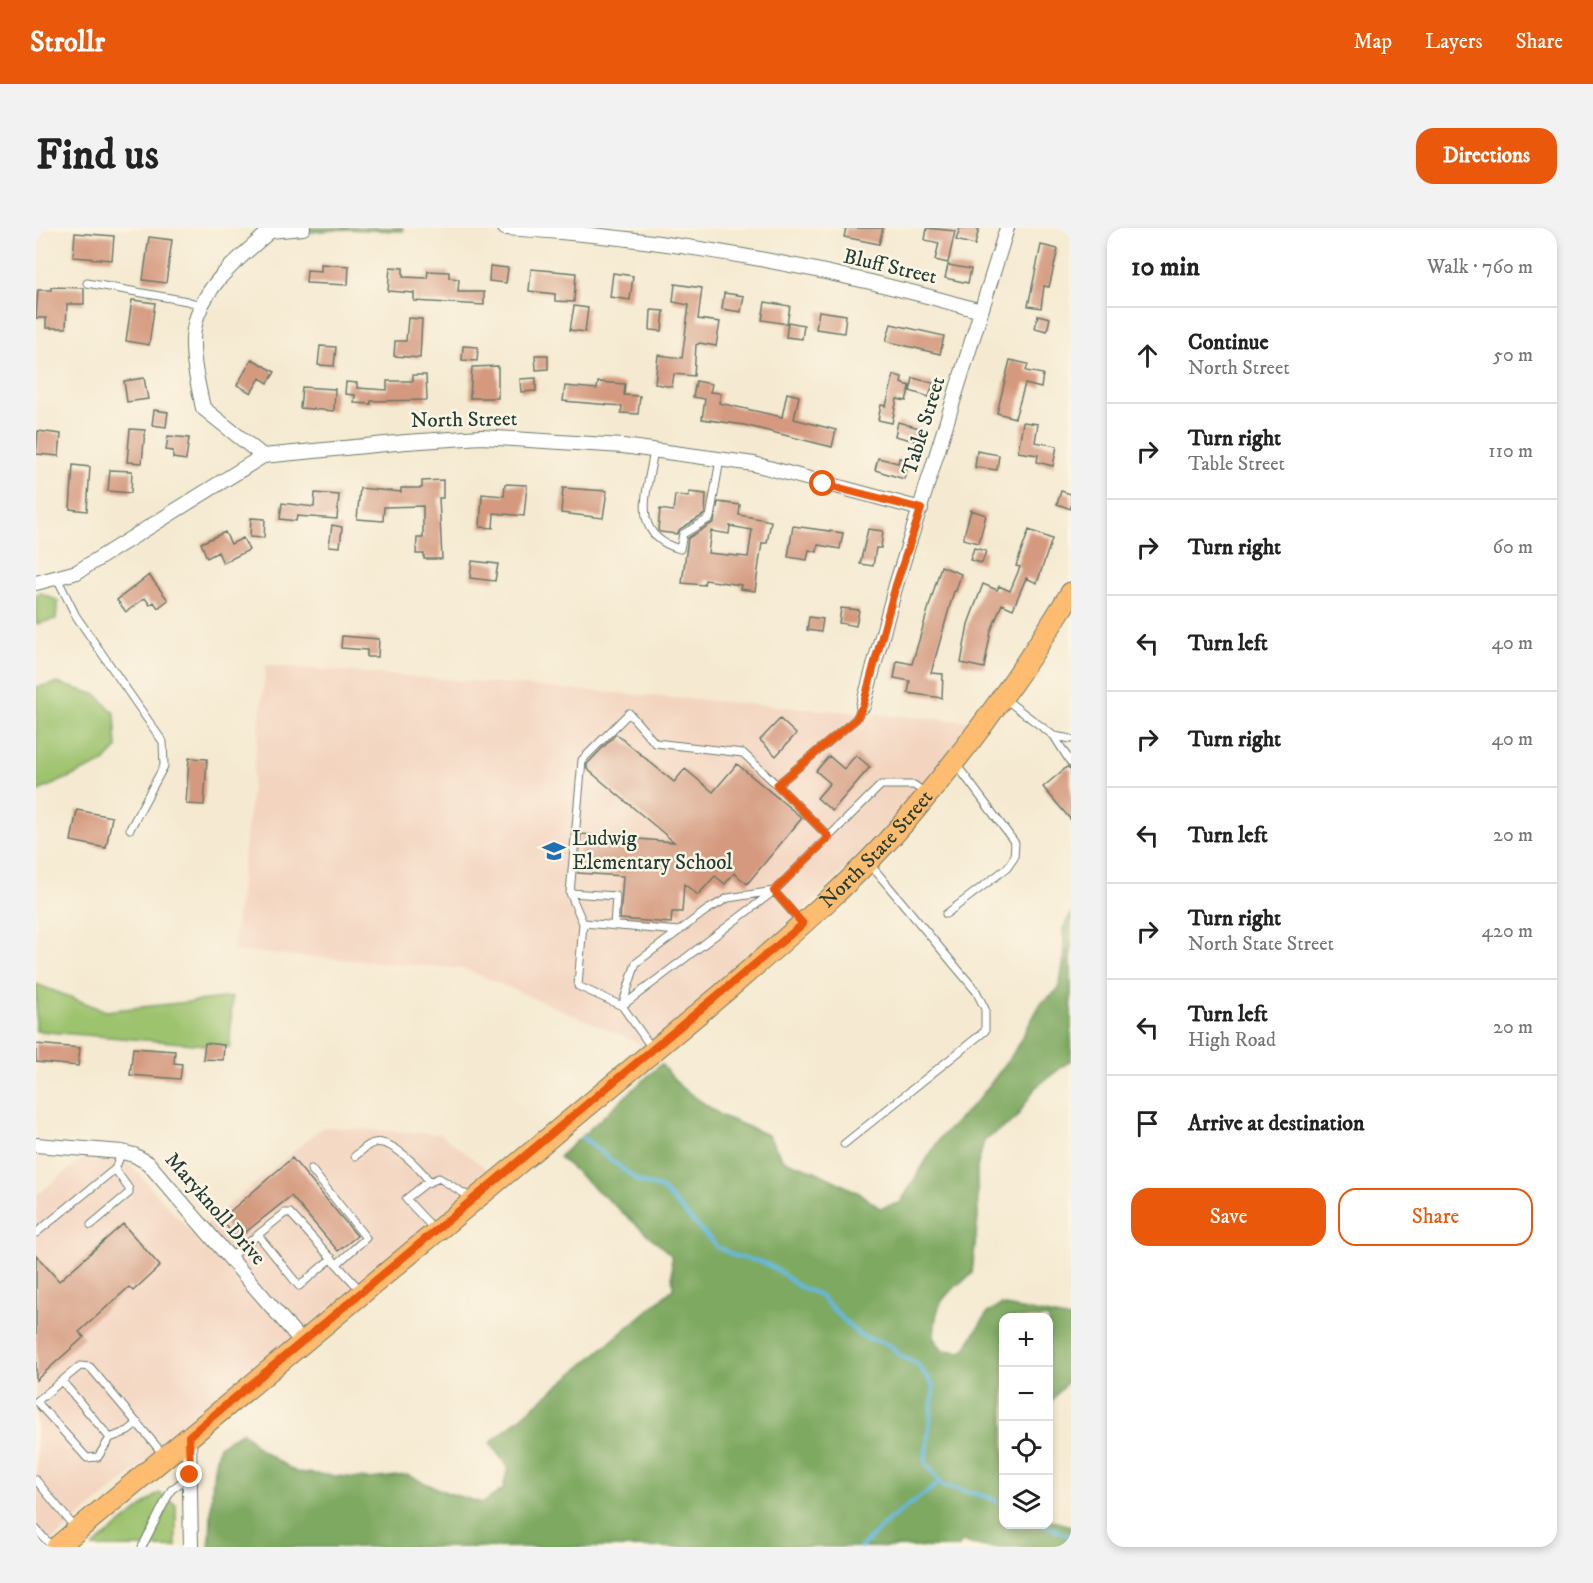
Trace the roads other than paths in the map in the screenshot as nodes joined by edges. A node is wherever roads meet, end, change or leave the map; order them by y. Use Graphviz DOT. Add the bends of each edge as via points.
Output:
graph roads {
  1 [pos="303,228"];
  2 [pos="505,228"];
  3 [pos="1007,228"];
  4 [pos="270,230"];
  5 [pos="87,283"];
  6 [pos="203,306"];
  7 [pos="981,311"];
  8 [pos="654,450"];
  9 [pos="263,456"];
  10 [pos="720,459"];
  11 [pos="921,509"];
  12 [pos="57,578"];
  13 [pos="36,583"];
  14 [pos="1071,593"];
  15 [pos="1003,698"];
  16 [pos="863,706"];
  17 [pos="1054,736"];
  18 [pos="1071,739"];
  19 [pos="954,762"];
  20 [pos="1071,763"];
  21 [pos="777,785"];
  22 [pos="927,794"];
  23 [pos="130,829"];
  24 [pos="829,837"];
  25 [pos="868,861"];
  26 [pos="774,891"];
  27 [pos="570,894"];
  28 [pos="946,914"];
  29 [pos="583,923"];
  30 [pos="803,924"];
  31 [pos="614,926"];
  32 [pos="679,931"];
  33 [pos="622,1006"];
  34 [pos="654,1051"];
  35 [pos="844,1144"];
  36 [pos="36,1145"];
  37 [pos="122,1152"];
  38 [pos="355,1156"];
  39 [pos="115,1169"];
  40 [pos="311,1169"];
  41 [pos="430,1182"];
  42 [pos="473,1200"];
  43 [pos="91,1225"];
  44 [pos="435,1231"];
  45 [pos="36,1233"];
  46 [pos="258,1234"];
  47 [pos="229,1258"];
  48 [pos="332,1258"];
  49 [pos="337,1264"];
  50 [pos="362,1292"];
  51 [pos="302,1342"];
  52 [pos="62,1381"];
  53 [pos="36,1402"];
  54 [pos="138,1423"];
  55 [pos="189,1436"];
  56 [pos="110,1438"];
  57 [pos="165,1456"];
  58 [pos="190,1475"];
  59 [pos="36,1480"];
  60 [pos="36,1529"];
  61 [pos="77,1530"];
  62 [pos="52,1547"];
  63 [pos="57,1547"];
  64 [pos="142,1547"];
  65 [pos="191,1547"];
  1 -- 4 [label="street"];
  2 -- 7 [label="street, Bluff Street" via="574,232 738,256 913,291"];
  3 -- 7 [label="street, Table Street"];
  4 -- 6 [label="street" via="225,271"];
  5 -- 6 [label="lane"];
  6 -- 9 [label="street" via="194,330 203,408"];
  7 -- 11 [label="street, Table Street"];
  8 -- 9 [label="street, North Street" via="481,436"];
  8 -- 10 [label="street, North Street"];
  8 -- 10 [label="lane" via="645,522 653,536 680,549 682,534 710,518"];
  9 -- 12 [label="street, North Street" via="138,536 77,572"];
  10 -- 11 [label="street, North Street" via="754,464"];
  11 -- 16 [label="street, Table Street"];
  12 -- 13 [label="street, North Street"];
  12 -- 23 [label="lane" via="76,616 163,742 164,766"];
  14 -- 15 [label="main road, North State Street"];
  15 -- 17 [label="lane"];
  15 -- 19 [label="main road, North State Street"];
  16 -- 21 [label="lane" via="856,719"];
  17 -- 18 [label="lane"];
  17 -- 20 [label="lane"];
  19 -- 22 [label="main road, North State Street"];
  19 -- 28 [label="lane" via="1015,843 1014,858 1007,868"];
  21 -- 24 [label="lane"];
  21 -- 27 [label="lane" via="743,753 655,743 629,713 582,760"];
  22 -- 24 [label="lane" via="914,785 881,785"];
  22 -- 25 [label="main road, North State Street"];
  24 -- 26 [label="lane"];
  25 -- 30 [label="main road, North State Street"];
  25 -- 35 [label="lane" via="976,991 986,1021 985,1031"];
  26 -- 30 [label="lane"];
  26 -- 32 [label="lane" via="728,898"];
  26 -- 33 [label="lane"];
  27 -- 29 [label="lane"];
  27 -- 31 [label="lane" via="615,896"];
  29 -- 31 [label="lane"];
  29 -- 33 [label="lane" via="578,986"];
  30 -- 34 [label="main road, North State Street"];
  31 -- 32 [label="lane"];
  32 -- 33 [label="lane" via="636,963"];
  33 -- 34 [label="lane"];
  34 -- 42 [label="main road, North State Street"];
  36 -- 37 [label="street, Maryknoll Drive"];
  37 -- 39 [label="lane"];
  37 -- 47 [label="street, Maryknoll Drive" via="148,1163"];
  38 -- 41 [label="lane" via="372,1143 384,1142 413,1161"];
  39 -- 43 [label="lane" via="129,1193"];
  39 -- 45 [label="lane"];
  40 -- 49 [label="lane" via="366,1238"];
  41 -- 42 [label="lane" via="439,1178"];
  41 -- 44 [label="lane" via="406,1199"];
  42 -- 44 [label="main road, North State Street"];
  44 -- 50 [label="main road, North State Street"];
  46 -- 47 [label="lane"];
  46 -- 48 [label="lane" via="290,1213"];
  46 -- 48 [label="lane" via="299,1286"];
  47 -- 51 [label="street, Maryknoll Drive"];
  48 -- 49 [label="lane"];
  49 -- 50 [label="lane"];
  50 -- 51 [label="main road, North State Street"];
  51 -- 55 [label="main road, North State Street"];
  52 -- 53 [label="lane"];
  52 -- 54 [label="lane" via="81,1366 90,1367"];
  52 -- 56 [label="lane"];
  53 -- 56 [label="lane" via="87,1458 98,1457"];
  54 -- 56 [label="lane"];
  54 -- 57 [label="lane"];
  55 -- 57 [label="main road, North State Street"];
  55 -- 58 [label="street"];
  57 -- 61 [label="main road, North State Street"];
  58 -- 64 [label="lane" via="171,1490"];
  58 -- 65 [label="street"];
  59 -- 61 [label="lane"];
  60 -- 62 [label="lane"];
  61 -- 63 [label="main road, North State Street"];
}
